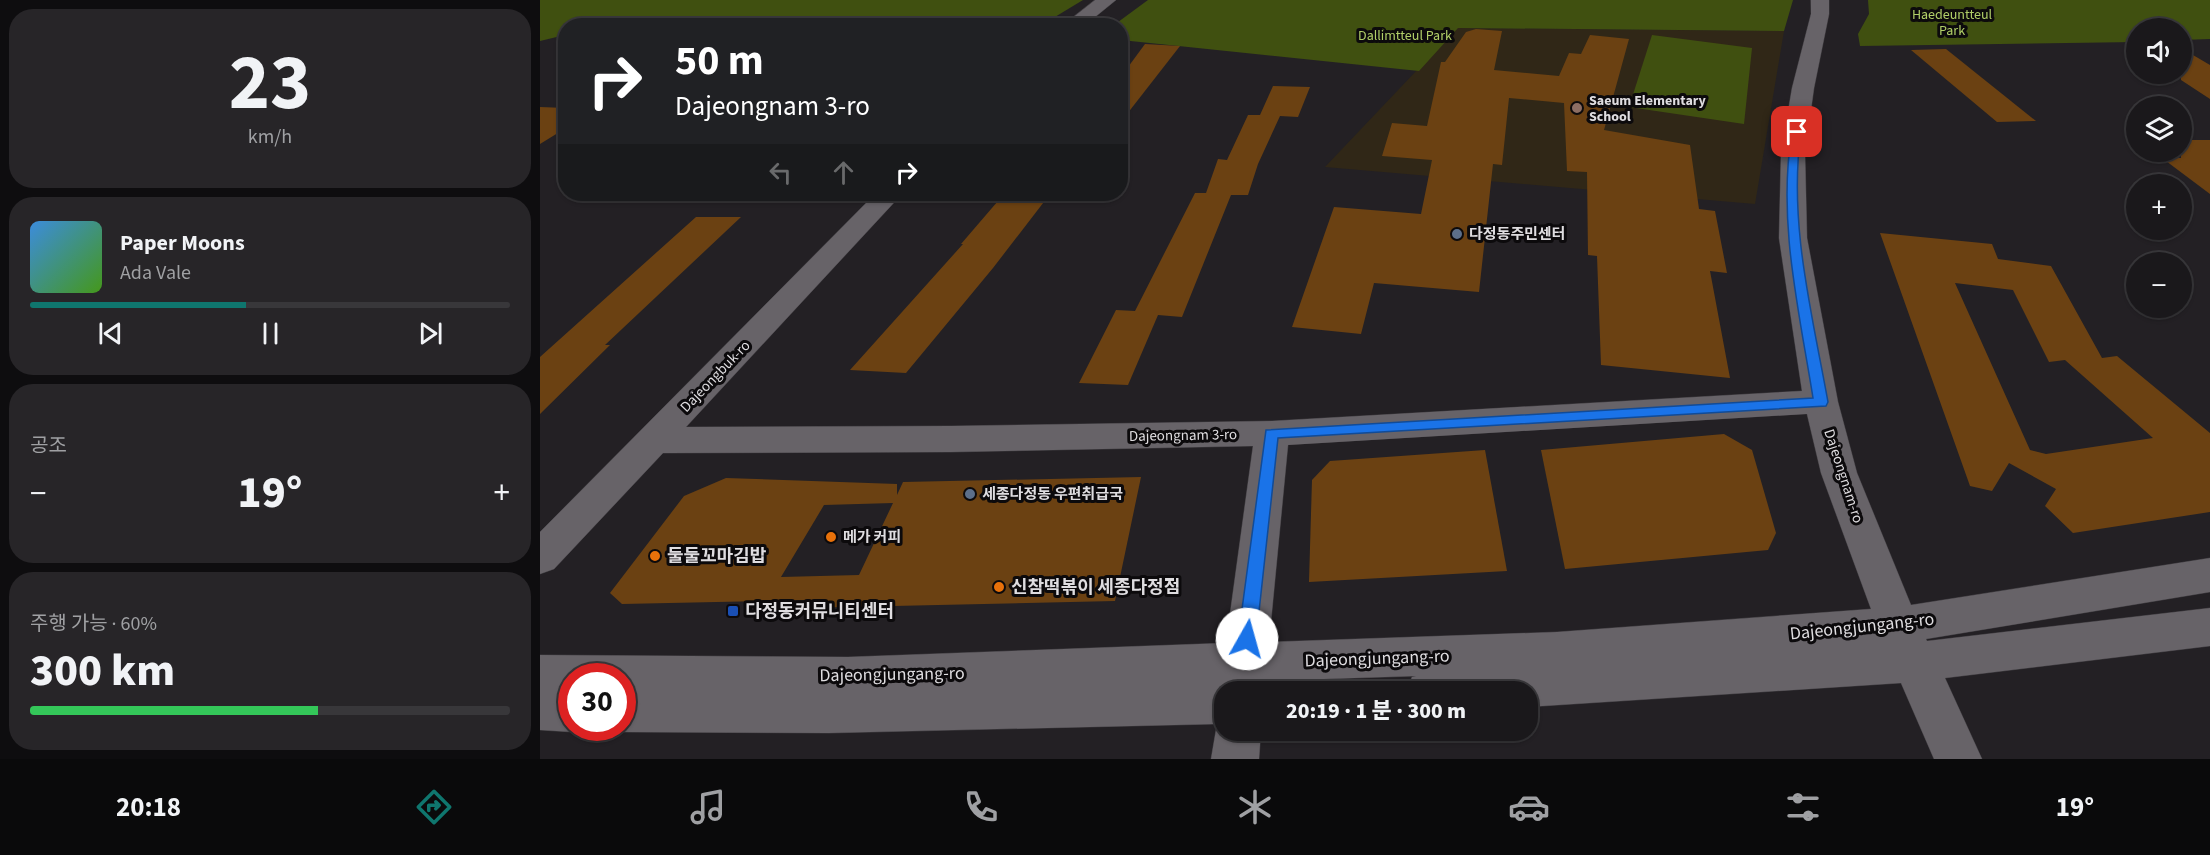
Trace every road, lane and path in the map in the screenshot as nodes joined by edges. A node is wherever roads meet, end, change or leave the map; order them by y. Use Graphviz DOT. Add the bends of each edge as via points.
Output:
graph roads {
  1 [pos="1107,0"];
  2 [pos="1820,0"];
  3 [pos="1082,18"];
  4 [pos="882,201"];
  5 [pos="1821,402"];
  6 [pos="1272,434"];
  7 [pos="653,440"];
  8 [pos="540,558"];
  9 [pos="2210,575"];
  10 [pos="2210,627"];
  11 [pos="1907,644"];
  12 [pos="540,675"];
  13 [pos="1243,677"];
  14 [pos="1538,681"];
  15 [pos="1214,703"];
  16 [pos="540,709"];
  17 [pos="558,710"];
  18 [pos="636,710"];
  19 [pos="1237,741"];
  20 [pos="1235,759"];
  21 [pos="1958,759"];
  1 -- 3 [label="street"];
  2 -- 5 [label="street, Dajeongnam-ro" via="1793,153 1793,238"];
  4 -- 7 [label="street, Dajeongbuk-ro"];
  5 -- 6 [label="street, Dajeongnam 3-ro"];
  5 -- 11 [label="street, Dajeongnam-ro" via="1839,473"];
  6 -- 7 [label="street, Dajeongnam 3-ro"];
  6 -- 13 [label="street"];
  7 -- 8 [label="street, Dajeongbuk-ro"];
  9 -- 11 [label="street, Dajeongjungang-ro"];
  10 -- 11 [label="street, Dajeongjungang-ro"];
  11 -- 13 [label="street, Dajeongjungang-ro" via="1557,651"];
  11 -- 14 [label="street, Dajeongjungang-ro"];
  11 -- 21 [label="street, Dajeongnam-ro"];
  12 -- 13 [label="street, Dajeongjungang-ro"];
  15 -- 18 [label="street" via="829,711"];
  16 -- 17 [label="street"];
  19 -- 20 [label="street"];
}
